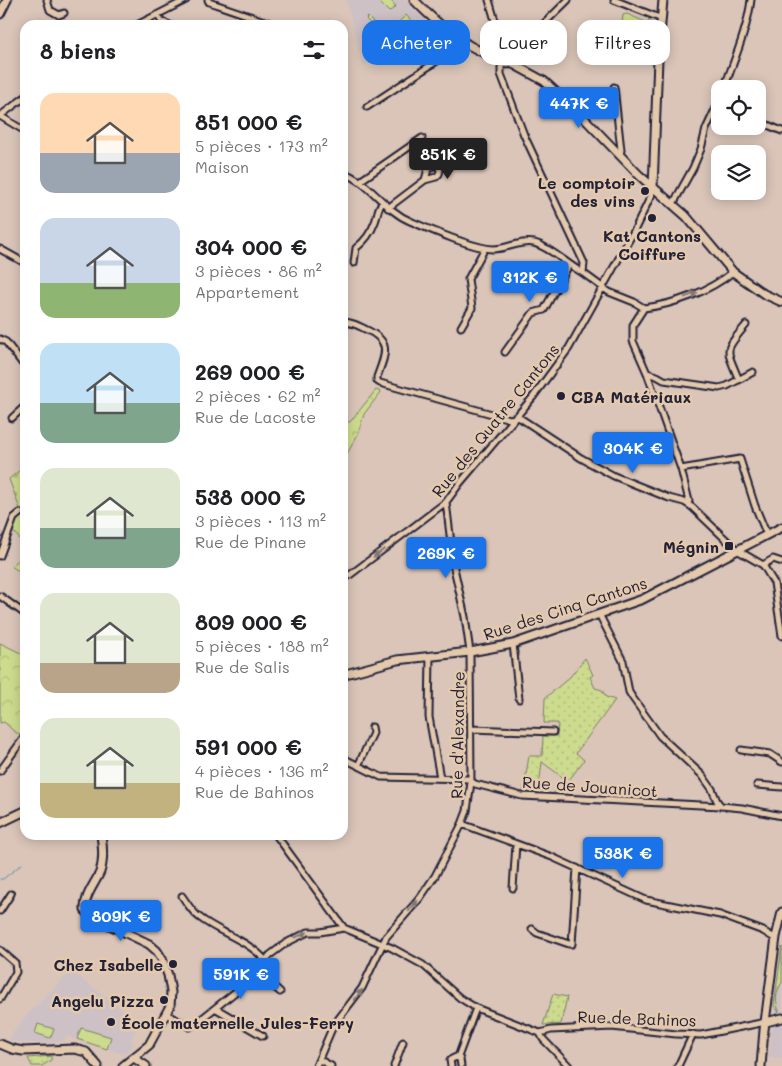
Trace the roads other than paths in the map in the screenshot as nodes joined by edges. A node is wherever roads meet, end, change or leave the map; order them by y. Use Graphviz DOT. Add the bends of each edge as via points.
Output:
graph roads {
  1 [pos="8,0"];
  2 [pos="46,0"];
  3 [pos="186,0"];
  4 [pos="208,0"];
  5 [pos="414,0"];
  6 [pos="489,0"];
  7 [pos="568,0"];
  8 [pos="614,0"];
  9 [pos="663,0"];
  10 [pos="751,0"];
  11 [pos="622,2"];
  12 [pos="64,13"];
  13 [pos="0,14"];
  14 [pos="158,15"];
  15 [pos="662,19"];
  16 [pos="148,20"];
  17 [pos="160,20"];
  18 [pos="261,20"];
  19 [pos="435,20"];
  20 [pos="495,20"];
  21 [pos="547,20"];
  22 [pos="431,65"];
  23 [pos="503,65"];
  24 [pos="516,65"];
  25 [pos="727,80"];
  26 [pos="614,88"];
  27 [pos="20,101"];
  28 [pos="367,107"];
  29 [pos="0,116"];
  30 [pos="711,121"];
  31 [pos="766,125"];
  32 [pos="20,128"];
  33 [pos="782,131"];
  34 [pos="422,138"];
  35 [pos="620,155"];
  36 [pos="348,175"];
  37 [pos="424,180"];
  38 [pos="360,181"];
  39 [pos="653,188"];
  40 [pos="382,203"];
  41 [pos="673,204"];
  42 [pos="388,208"];
  43 [pos="0,248"];
  44 [pos="485,248"];
  45 [pos="20,260"];
  46 [pos="354,263"];
  47 [pos="569,266"];
  48 [pos="733,272"];
  49 [pos="583,273"];
  50 [pos="604,287"];
  51 [pos="782,302"];
  52 [pos="644,308"];
  53 [pos="348,322"];
  54 [pos="746,325"];
  55 [pos="461,327"];
  56 [pos="0,339"];
  57 [pos="505,352"];
  58 [pos="20,360"];
  59 [pos="753,372"];
  60 [pos="647,373"];
  61 [pos="738,380"];
  62 [pos="20,411"];
  63 [pos="516,417"];
  64 [pos="12,418"];
  65 [pos="681,469"];
  66 [pos="446,502"];
  67 [pos="688,504"];
  68 [pos="20,513"];
  69 [pos="782,527"];
  70 [pos="767,535"];
  71 [pos="737,550"];
  72 [pos="0,556"];
  73 [pos="782,562"];
  74 [pos="763,565"];
  75 [pos="348,576"];
  76 [pos="0,596"];
  77 [pos="20,610"];
  78 [pos="599,614"];
  79 [pos="782,636"];
  80 [pos="513,644"];
  81 [pos="470,652"];
  82 [pos="430,656"];
  83 [pos="348,673"];
  84 [pos="518,700"];
  85 [pos="372,727"];
  86 [pos="472,729"];
  87 [pos="553,732"];
  88 [pos="20,743"];
  89 [pos="740,750"];
  90 [pos="348,761"];
  91 [pos="782,762"];
  92 [pos="358,766"];
  93 [pos="0,772"];
  94 [pos="440,778"];
  95 [pos="471,782"];
  96 [pos="757,785"];
  97 [pos="782,787"];
  98 [pos="721,806"];
  99 [pos="20,813"];
  100 [pos="782,816"];
  101 [pos="0,822"];
  102 [pos="462,824"];
  103 [pos="102,840"];
  104 [pos="280,840"];
  105 [pos="516,844"];
  106 [pos="578,868"];
  107 [pos="513,888"];
  108 [pos="11,894"];
  109 [pos="182,896"];
  110 [pos="0,911"];
  111 [pos="782,912"];
  112 [pos="344,928"];
  113 [pos="532,929"];
  114 [pos="776,939"];
  115 [pos="382,944"];
  116 [pos="0,950"];
  117 [pos="265,960"];
  118 [pos="253,975"];
  119 [pos="280,992"];
  120 [pos="0,1000"];
  121 [pos="215,1008"];
  122 [pos="476,1008"];
  123 [pos="166,1014"];
  124 [pos="782,1018"];
  125 [pos="766,1022"];
  126 [pos="540,1033"];
  127 [pos="693,1034"];
  128 [pos="263,1036"];
  129 [pos="403,1042"];
  130 [pos="0,1044"];
  131 [pos="458,1057"];
  132 [pos="134,1058"];
  133 [pos="320,1060"];
  134 [pos="98,1066"];
  135 [pos="123,1066"];
  136 [pos="146,1066"];
  137 [pos="316,1066"];
  138 [pos="331,1066"];
  139 [pos="394,1066"];
  140 [pos="451,1066"];
  141 [pos="461,1066"];
  142 [pos="569,1066"];
  143 [pos="678,1066"];
  144 [pos="762,1066"];
  1 -- 13 [label="street"];
  2 -- 12 [label="street" via="50,10 59,15"];
  3 -- 14 [label="street"];
  4 -- 18 [label="street"];
  5 -- 19 [label="street"];
  6 -- 20 [label="street"];
  7 -- 21 [label="street"];
  8 -- 11 [label="street"];
  9 -- 15 [label="street"];
  10 -- 25 [label="street"];
  11 -- 15 [label="street"];
  14 -- 16 [label="street"];
  14 -- 17 [label="street"];
  15 -- 39 [label="street"];
  22 -- 28 [label="street"];
  23 -- 49 [label="street" via="500,71 504,83 524,135 584,262"];
  24 -- 35 [label="street" via="544,81"];
  26 -- 35 [label="street"];
  27 -- 29 [label="street"];
  29 -- 32 [label="street"];
  30 -- 41 [label="street" via="693,168"];
  31 -- 33 [label="street"];
  34 -- 38 [label="street"];
  35 -- 39 [label="street"];
  36 -- 38 [label="street"];
  37 -- 42 [label="street"];
  38 -- 40 [label="street"];
  39 -- 41 [label="street"];
  39 -- 50 [label="street, Rue des Quatre Cantons"];
  40 -- 42 [label="street"];
  40 -- 46 [label="street" via="365,241 356,248"];
  41 -- 48 [label="street"];
  42 -- 44 [label="street" via="410,221"];
  43 -- 45 [label="street"];
  44 -- 47 [label="street" via="500,249 534,243"];
  44 -- 55 [label="street" via="468,279 472,308"];
  47 -- 49 [label="street"];
  47 -- 57 [label="street" via="544,310 533,312"];
  48 -- 51 [label="street" via="764,294"];
  52 -- 48 [label="street, one-way" via="703,290"];
  49 -- 50 [label="street"];
  50 -- 52 [label="street"];
  50 -- 63 [label="street, Rue des Quatre Cantons" via="564,356"];
  52 -- 60 [label="street" via="633,325 632,335"];
  53 -- 63 [label="street" via="375,334 383,342 384,354 377,377 380,384 510,419"];
  54 -- 61 [label="street" via="730,343 728,352"];
  56 -- 58 [label="street"];
  59 -- 61 [label="street"];
  60 -- 61 [label="street" via="664,380 719,388"];
  60 -- 65 [label="street"];
  62 -- 64 [label="street"];
  63 -- 66 [label="street, Rue des Quatre Cantons"];
  63 -- 67 [label="street" via="614,476"];
  65 -- 67 [label="street"];
  65 -- 70 [label="street" via="740,459"];
  66 -- 75 [label="street, Rue des Quatre Cantons, one-way"];
  66 -- 81 [label="street, Rue d'Alexandre" via="454,568"];
  67 -- 71 [label="street"];
  68 -- 72 [label="street" via="14,518"];
  69 -- 70 [label="street, Rue des Cinq Cantons"];
  70 -- 71 [label="street, Rue des Cinq Cantons"];
  71 -- 74 [label="street"];
  71 -- 78 [label="street, Rue des Cinq Cantons" via="643,599"];
  73 -- 74 [label="street" via="773,559"];
  74 -- 79 [label="street" via="774,583"];
  76 -- 77 [label="street"];
  78 -- 80 [label="street, Rue des Cinq Cantons"];
  78 -- 98 [label="street" via="623,661 632,697 660,736 702,775"];
  80 -- 81 [label="street, Rue des Cinq Cantons"];
  80 -- 84 [label="street"];
  81 -- 82 [label="street, Rue des Cinq Cantons"];
  81 -- 86 [label="street, Rue d'Alexandre"];
  82 -- 83 [label="street, Rue des Cinq Cantons" via="397,660"];
  82 -- 94 [label="street" via="429,717"];
  85 -- 92 [label="street" via="373,733"];
  86 -- 87 [label="street"];
  86 -- 95 [label="street, Rue d'Alexandre"];
  88 -- 93 [label="street"];
  89 -- 91 [label="street" via="770,754"];
  90 -- 92 [label="street, Rue de Jouanicot"];
  92 -- 94 [label="street, Rue de Jouanicot" via="381,776"];
  94 -- 95 [label="street, Rue de Jouanicot" via="468,779"];
  95 -- 98 [label="street, Rue de Jouanicot" via="529,796"];
  95 -- 102 [label="street, Rue d'Alexandre"];
  96 -- 97 [label="street"];
  98 -- 100 [label="street, Rue de Jouanicot"];
  99 -- 101 [label="street"];
  102 -- 105 [label="street"];
  115 -- 102 [label="street, Rue d'Alexandre, one-way" via="435,876"];
  103 -- 123 [label="street" via="102,866 86,900 85,910 157,951 171,992"];
  104 -- 112 [label="street"];
  105 -- 106 [label="street"];
  105 -- 107 [label="street"];
  106 -- 113 [label="street" via="572,944 537,934"];
  106 -- 114 [label="street" via="646,900 720,915"];
  108 -- 110 [label="street"];
  109 -- 117 [label="street" via="198,917"];
  111 -- 114 [label="street"];
  112 -- 115 [label="street, Rue de Bahinos"];
  117 -- 112 [label="street, Rue de Bahinos, one-way" via="299,935"];
  114 -- 125 [label="street"];
  115 -- 122 [label="street, Rue de Bahinos" via="423,965"];
  133 -- 115 [label="street, Rue d'Alexandre, one-way" via="333,1026 362,988"];
  116 -- 120 [label="street" via="15,963 16,972"];
  117 -- 118 [label="street, Rue de Bahinos"];
  118 -- 119 [label="street"];
  118 -- 121 [label="street, Rue de Bahinos"];
  121 -- 123 [label="street, Rue de Bahinos" via="190,1027"];
  121 -- 128 [label="street"];
  122 -- 126 [label="street, Rue de Bahinos"];
  122 -- 131 [label="street"];
  123 -- 132 [label="street" via="150,1045"];
  124 -- 125 [label="street, Rue de Bahinos"];
  125 -- 127 [label="street, Rue de Bahinos"];
  125 -- 144 [label="street"];
  126 -- 127 [label="street, Rue de Bahinos" via="612,1027"];
  126 -- 142 [label="street"];
  127 -- 143 [label="street"];
  129 -- 139 [label="street"];
  130 -- 134 [label="street" via="23,1051 75,1049 86,1052"];
  131 -- 140 [label="street" via="450,1060"];
  131 -- 141 [label="street"];
  132 -- 135 [label="street"];
  132 -- 136 [label="street"];
  133 -- 137 [label="street, Rue d'Alexandre"];
  133 -- 138 [label="street"];
}
